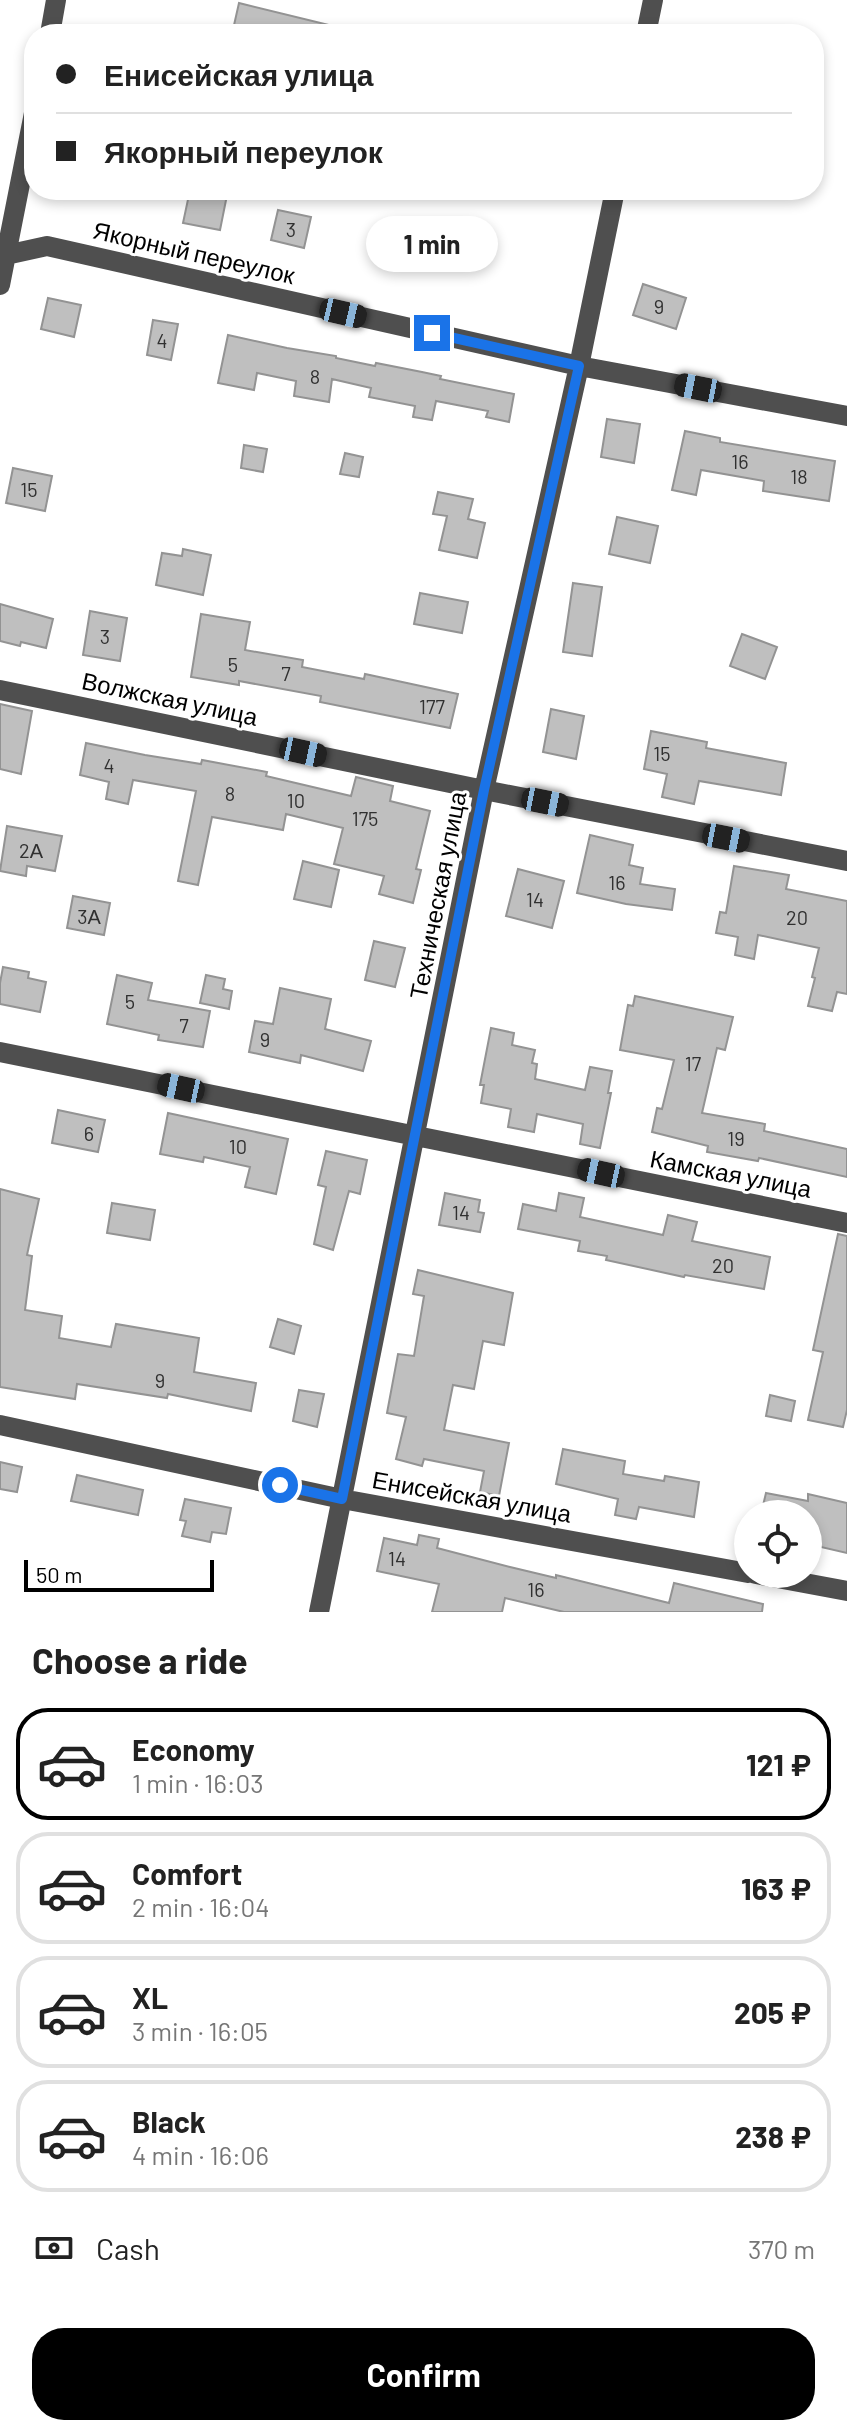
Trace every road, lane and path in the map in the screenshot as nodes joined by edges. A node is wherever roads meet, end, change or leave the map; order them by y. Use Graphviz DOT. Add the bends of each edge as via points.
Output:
graph roads {
  1 [pos="56,0"];
  2 [pos="653,0"];
  3 [pos="52,24"];
  4 [pos="648,24"];
  5 [pos="24,159"];
  6 [pos="613,200"];
  7 [pos="3,255"];
  8 [pos="0,285"];
  9 [pos="579,366"];
  10 [pos="847,416"];
  11 [pos="0,690"];
  12 [pos="484,790"];
  13 [pos="847,861"];
  14 [pos="0,1052"];
  15 [pos="416,1135"];
  16 [pos="847,1223"];
  17 [pos="0,1425"];
  18 [pos="342,1499"];
  19 [pos="734,1570"];
  20 [pos="822,1586"];
  21 [pos="847,1591"];
  22 [pos="319,1612"];
  1 -- 3 [label="street"];
  2 -- 4 [label="street"];
  5 -- 7 [label="street"];
  6 -- 9 [label="street, Техническая улица"];
  7 -- 8 [label="street"];
  7 -- 9 [label="street, Якорный переулок" via="47,246"];
  9 -- 10 [label="street, Якорный переулок"];
  9 -- 12 [label="street, Техническая улица"];
  11 -- 12 [label="street, Волжская улица"];
  12 -- 13 [label="street, Волжская улица"];
  12 -- 15 [label="street, Техническая улица"];
  14 -- 15 [label="street, Камская улица"];
  15 -- 16 [label="street, Камская улица"];
  15 -- 18 [label="street, Техническая улица"];
  17 -- 18 [label="street, Енисейская улица"];
  18 -- 19 [label="street, Енисейская улица"];
  18 -- 22 [label="street, Техническая улица"];
  20 -- 21 [label="street"];
}
